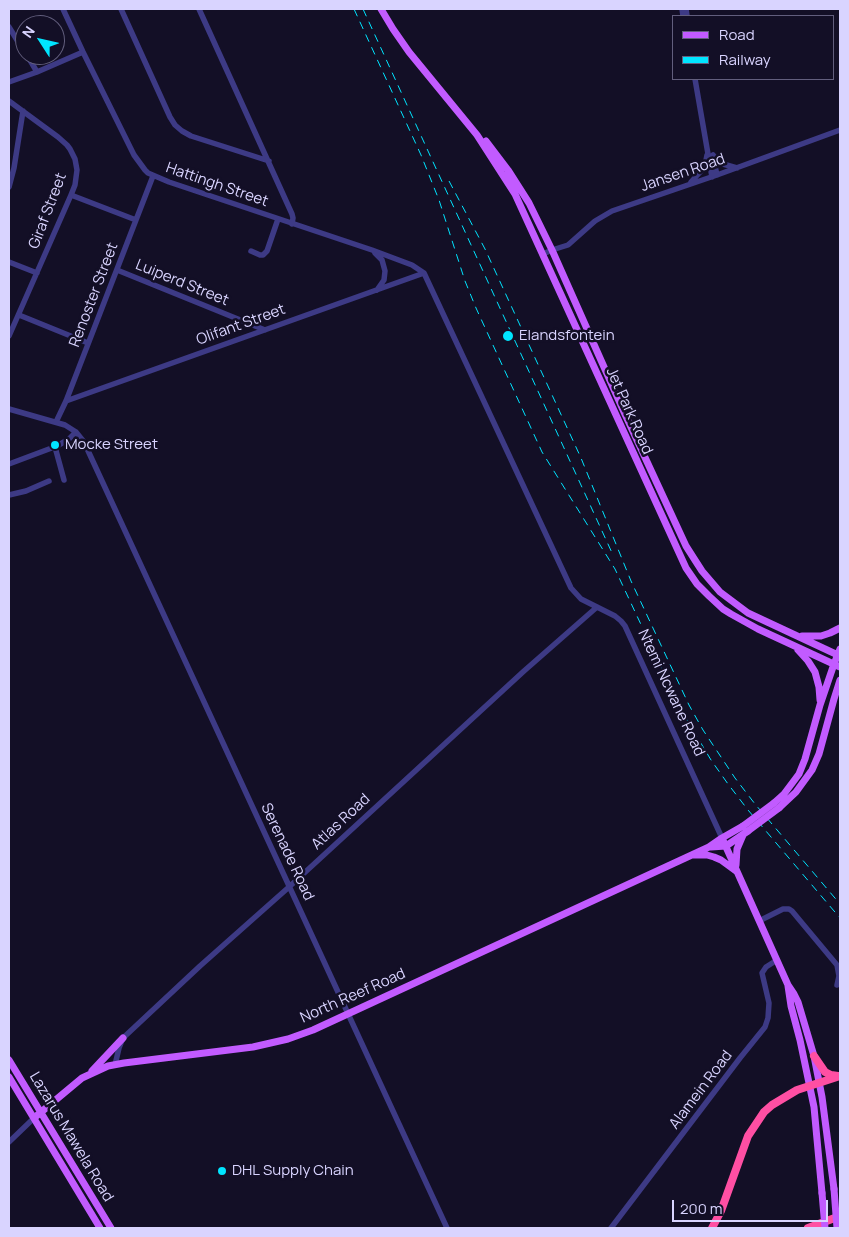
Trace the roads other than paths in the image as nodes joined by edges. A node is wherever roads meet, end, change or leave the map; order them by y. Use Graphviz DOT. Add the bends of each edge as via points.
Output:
graph roads {
  1 [pos="64,9"];
  2 [pos="121,9"];
  3 [pos="199,9"];
  4 [pos="383,9"];
  5 [pos="83,52"];
  6 [pos="33,65"];
  7 [pos="37,72"];
  8 [pos="697,80"];
  9 [pos="9,82"];
  10 [pos="9,101"];
  11 [pos="23,111"];
  12 [pos="840,130"];
  13 [pos="710,151"];
  14 [pos="269,161"];
  15 [pos="737,168"];
  16 [pos="153,176"];
  17 [pos="715,176"];
  18 [pos="689,184"];
  19 [pos="9,187"];
  20 [pos="71,195"];
  21 [pos="278,219"];
  22 [pos="136,220"];
  23 [pos="292,224"];
  24 [pos="372,250"];
  25 [pos="552,250"];
  26 [pos="251,251"];
  27 [pos="543,254"];
  28 [pos="9,262"];
  29 [pos="117,270"];
  30 [pos="37,273"];
  31 [pos="424,273"];
  32 [pos="377,290"];
  33 [pos="19,315"];
  34 [pos="265,330"];
  35 [pos="9,336"];
  36 [pos="88,343"];
  37 [pos="66,400"];
  38 [pos="9,409"];
  39 [pos="56,422"];
  40 [pos="76,432"];
  41 [pos="55,447"];
  42 [pos="9,464"];
  43 [pos="64,480"];
  44 [pos="49,481"];
  45 [pos="9,495"];
  46 [pos="597,607"];
  47 [pos="840,628"];
  48 [pos="797,636"];
  49 [pos="792,645"];
  50 [pos="839,653"];
  51 [pos="837,666"];
  52 [pos="840,680"];
  53 [pos="820,705"];
  54 [pos="777,806"];
  55 [pos="745,830"];
  56 [pos="722,838"];
  57 [pos="726,846"];
  58 [pos="709,847"];
  59 [pos="690,856"];
  60 [pos="736,871"];
  61 [pos="289,887"];
  62 [pos="759,921"];
  63 [pos="776,960"];
  64 [pos="837,984"];
  65 [pos="788,985"];
  66 [pos="348,1014"];
  67 [pos="123,1038"];
  68 [pos="814,1056"];
  69 [pos="9,1060"];
  70 [pos="115,1064"];
  71 [pos="88,1074"];
  72 [pos="840,1076"];
  73 [pos="9,1078"];
  74 [pos="819,1083"];
  75 [pos="810,1085"];
  76 [pos="41,1113"];
  77 [pos="34,1118"];
  78 [pos="9,1142"];
  79 [pos="66,1153"];
  80 [pos="58,1158"];
  81 [pos="840,1216"];
  82 [pos="100,1228"];
  83 [pos="110,1228"];
  84 [pos="446,1228"];
  85 [pos="610,1228"];
  86 [pos="712,1228"];
  87 [pos="808,1228"];
  88 [pos="825,1228"];
  89 [pos="837,1228"];
  1 -- 5 [label="street, Hattingh Street"];
  2 -- 14 [label="street" via="175,125 191,136"];
  3 -- 14 [label="street"];
  4 -- 25 [label="main road, Jet Park Road" via="508,170"];
  4 -- 27 [label="main road, Jet Park Road" via="392,29 477,135 506,179"];
  5 -- 7 [label="street"];
  5 -- 16 [label="street, Hattingh Street" via="134,155"];
  6 -- 7 [label="street"];
  7 -- 9 [label="street"];
  8 -- 13 [label="street"];
  10 -- 11 [label="street, Giraf Street"];
  11 -- 19 [label="street"];
  11 -- 20 [label="street, Giraf Street" via="70,149 77,170"];
  12 -- 15 [label="street, Jansen Road"];
  13 -- 15 [label="street" via="719,162"];
  13 -- 17 [label="street"];
  13 -- 18 [label="street" via="702,170"];
  14 -- 23 [label="street" via="293,215"];
  15 -- 17 [label="street, Jansen Road"];
  16 -- 21 [label="street, Hattingh Street"];
  16 -- 22 [label="street, Renoster Street"];
  17 -- 18 [label="street, Jansen Road"];
  18 -- 25 [label="street, Jansen Road" via="606,214 572,242"];
  20 -- 22 [label="street"];
  20 -- 30 [label="street, Giraf Street"];
  21 -- 23 [label="street, Hattingh Street"];
  21 -- 26 [label="street" via="267,251 260,255"];
  22 -- 29 [label="street, Renoster Street"];
  23 -- 24 [label="street, Hattingh Street"];
  24 -- 31 [label="street, Hattingh Street"];
  24 -- 32 [label="street" via="382,260 385,271 384,280"];
  25 -- 27 [label="street, Jansen Road"];
  25 -- 48 [label="main road, Jet Park Road" via="693,558 720,592 735,604"];
  27 -- 49 [label="main road, Jet Park Road" via="686,568 723,609"];
  28 -- 30 [label="street"];
  29 -- 34 [label="street, Luiperd Street"];
  29 -- 36 [label="street, Renoster Street"];
  30 -- 33 [label="street, Giraf Street"];
  31 -- 32 [label="street, Olifant Street"];
  31 -- 46 [label="street, Ntemi Ncwane Road" via="571,588 581,599"];
  32 -- 34 [label="street, Olifant Street"];
  33 -- 35 [label="street, Giraf Street"];
  33 -- 36 [label="street"];
  34 -- 37 [label="street, Olifant Street"];
  36 -- 37 [label="street, Renoster Street"];
  37 -- 39 [label="street, Renoster Street"];
  38 -- 39 [label="street"];
  39 -- 40 [label="street"];
  40 -- 41 [label="street"];
  40 -- 61 [label="street, Serenade Road" via="84,442"];
  41 -- 42 [label="street"];
  41 -- 43 [label="street"];
  44 -- 45 [label="street"];
  46 -- 56 [label="street, Ntemi Ncwane Road" via="615,616 625,626"];
  46 -- 61 [label="street, Atlas Road"];
  47 -- 48 [label="main road" via="821,636"];
  48 -- 50 [label="main road, Jet Park Road"];
  49 -- 51 [label="main road, Jet Park Road"];
  49 -- 53 [label="main road" via="815,672"];
  50 -- 51 [label="main road, North Reef Road"];
  51 -- 53 [label="main road, North Reef Road"];
  52 -- 54 [label="main road, North Reef Road" via="812,770 796,792"];
  53 -- 54 [label="main road, North Reef Road" via="799,774"];
  54 -- 55 [label="main road, North Reef Road, bridge"];
  55 -- 56 [label="main road, North Reef Road"];
  55 -- 57 [label="main road, North Reef Road"];
  55 -- 60 [label="main road" via="737,849"];
  56 -- 57 [label="main road, Ntemi Ncwane Road"];
  56 -- 58 [label="main road, North Reef Road"];
  57 -- 58 [label="main road, North Reef Road"];
  57 -- 60 [label="main road, Ntemi Ncwane Road"];
  58 -- 59 [label="main road, North Reef Road"];
  59 -- 60 [label="main road" via="714,857"];
  59 -- 66 [label="main road, North Reef Road"];
  60 -- 62 [label="main road, Ntemi Ncwane Road"];
  61 -- 66 [label="street, Serenade Road"];
  61 -- 67 [label="street, Atlas Road"];
  62 -- 63 [label="main road, Ntemi Ncwane Road"];
  62 -- 64 [label="street" via="783,909 792,911 837,965 840,976"];
  63 -- 65 [label="main road, Ntemi Ncwane Road"];
  63 -- 85 [label="street, Alamein Road" via="766,966 762,974 769,1003 765,1027"];
  65 -- 68 [label="main road, Ntemi Ncwane Road" via="798,1002"];
  65 -- 75 [label="main road, Ntemi Ncwane Road"];
  66 -- 70 [label="main road, North Reef Road" via="272,1044"];
  66 -- 84 [label="street, Serenade Road"];
  67 -- 70 [label="street, Atlas Road"];
  67 -- 71 [label="main road"];
  68 -- 72 [label="highway" via="825,1072"];
  68 -- 74 [label="main road, Ntemi Ncwane Road"];
  69 -- 76 [label="main road, Lazarus Mawela Road"];
  70 -- 71 [label="main road, North Reef Road"];
  71 -- 76 [label="main road, North Reef Road"];
  72 -- 74 [label="highway"];
  73 -- 77 [label="main road, Lazarus Mawela Road"];
  74 -- 75 [label="highway"];
  74 -- 89 [label="main road, Ntemi Ncwane Road, bridge"];
  75 -- 86 [label="highway" via="772,1105 756,1123"];
  75 -- 88 [label="main road, Ntemi Ncwane Road, bridge"];
  76 -- 77 [label="main road, North Reef Road"];
  76 -- 79 [label="main road, Lazarus Mawela Road"];
  77 -- 78 [label="street, North Reef Road"];
  77 -- 80 [label="main road, Lazarus Mawela Road"];
  79 -- 80 [label="main road"];
  79 -- 83 [label="main road, Lazarus Mawela Road"];
  80 -- 82 [label="main road, Lazarus Mawela Road"];
  81 -- 87 [label="highway"];
}
